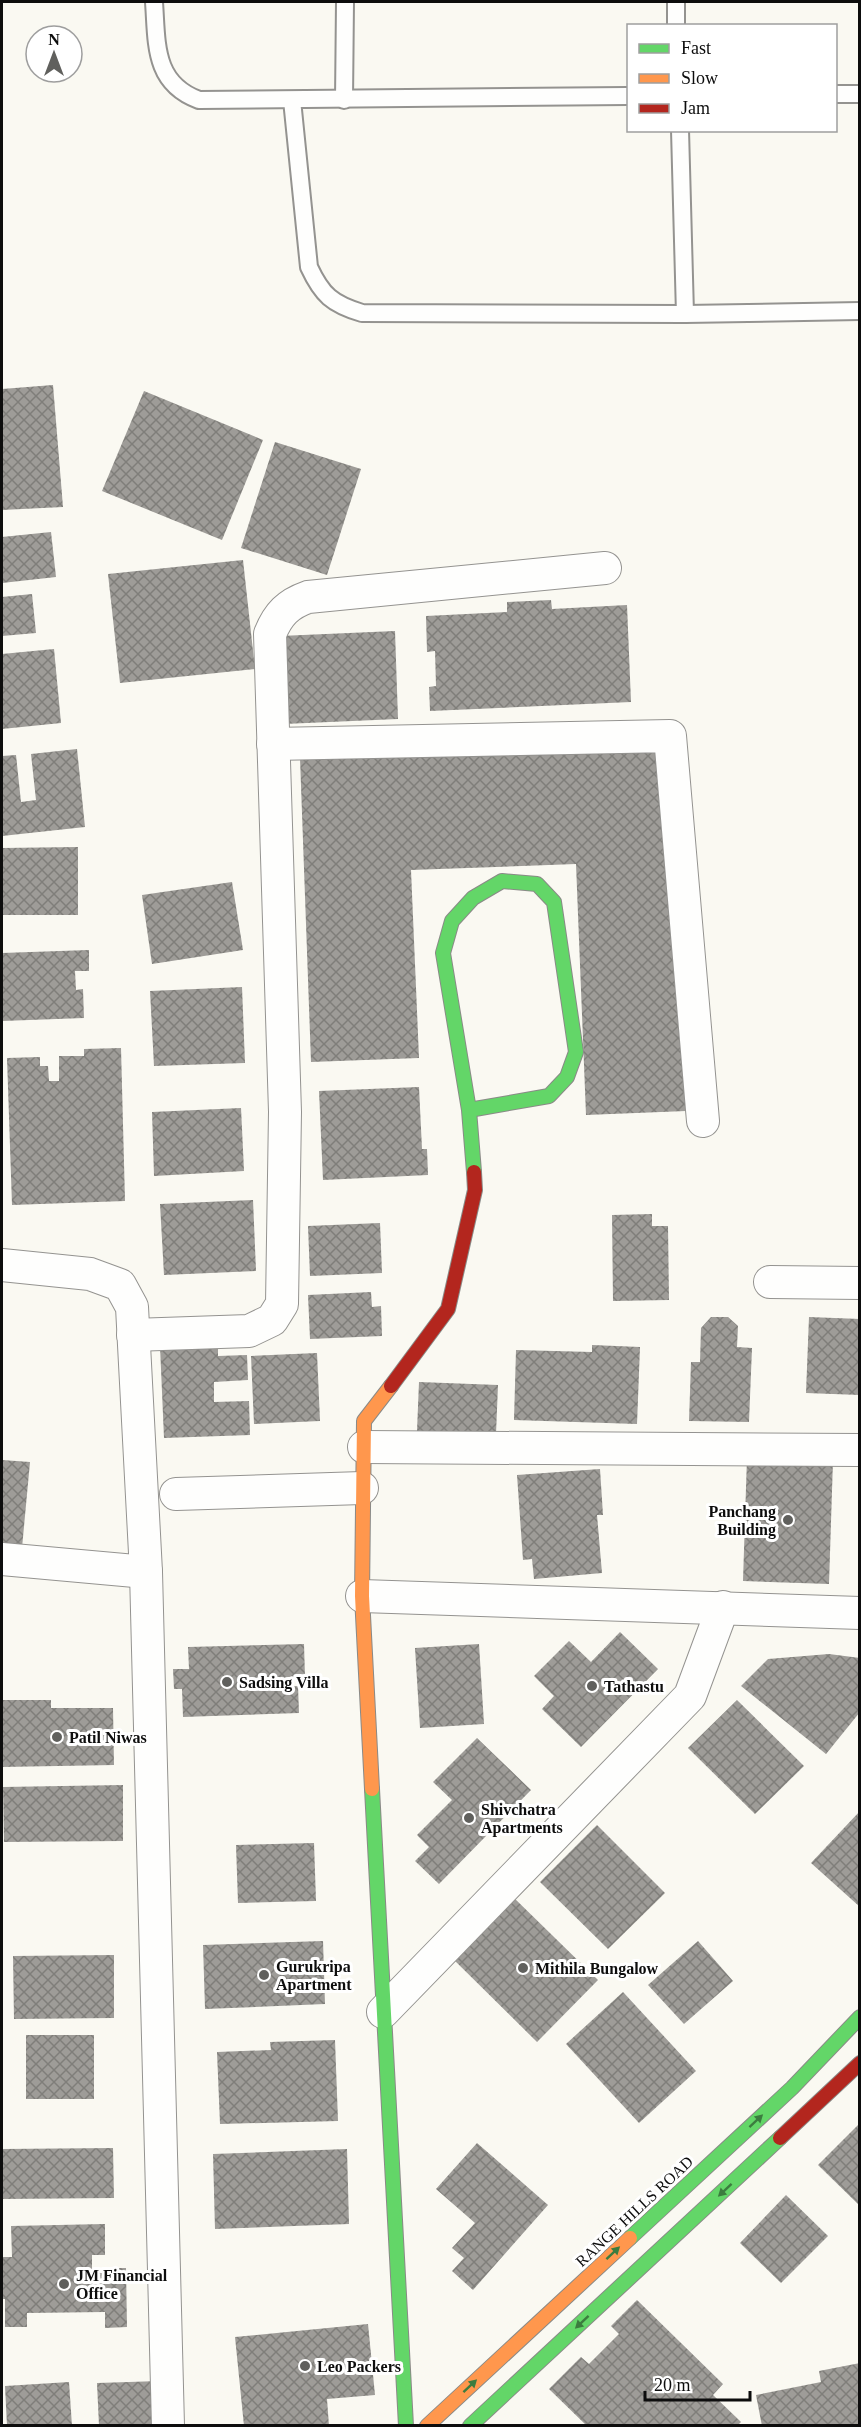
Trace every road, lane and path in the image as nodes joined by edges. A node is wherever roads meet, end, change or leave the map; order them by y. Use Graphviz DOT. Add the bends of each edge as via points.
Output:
graph roads {
  1 [pos="154,2"];
  2 [pos="345,2"];
  3 [pos="676,2"];
  4 [pos="676,24"];
  5 [pos="837,94"];
  6 [pos="860,94"];
  7 [pos="627,96"];
  8 [pos="292,100"];
  9 [pos="344,100"];
  10 [pos="680,132"];
  11 [pos="860,311"];
  12 [pos="685,314"];
  13 [pos="605,568"];
  14 [pos="273,744"];
  15 [pos="469,1110"];
  16 [pos="703,1121"];
  17 [pos="2,1265"];
  18 [pos="770,1282"];
  19 [pos="860,1283"];
  20 [pos="134,1335"];
  21 [pos="364,1447"];
  22 [pos="860,1450"];
  23 [pos="362,1488"];
  24 [pos="176,1494"];
  25 [pos="2,1559"];
  26 [pos="146,1572"];
  27 [pos="362,1596"];
  28 [pos="723,1607"];
  29 [pos="860,1613"];
  30 [pos="383,2012"];
  31 [pos="860,2017"];
  32 [pos="860,2063"];
  33 [pos="168,2426"];
  34 [pos="406,2426"];
  35 [pos="427,2426"];
  36 [pos="470,2426"];
  1 -- 8 [label="lane" via="158,55 175,87 185,95 199,100"];
  2 -- 9 [label="lane"];
  3 -- 4 [label="lane"];
  5 -- 6 [label="lane"];
  7 -- 9 [label="lane"];
  8 -- 9 [label="lane"];
  8 -- 12 [label="lane" via="309,267 329,299 343,308 362,313"];
  10 -- 12 [label="lane"];
  11 -- 12 [label="lane"];
  13 -- 14 [label="street" via="308,597 294,602 275,620 270,634"];
  14 -- 16 [label="street" via="670,736"];
  14 -- 20 [label="street" via="285,1112 282,1304 272,1320 249,1331"];
  15 -- 15 [label="street" via="443,953 452,921 473,898 502,881 537,884 554,902 576,1052 573,1066 549,1096"];
  15 -- 21 [label="street" via="475,1190 448,1309 364,1421"];
  17 -- 20 [label="street" via="90,1274 120,1285 132,1307"];
  18 -- 19 [label="street"];
  20 -- 26 [label="street"];
  21 -- 22 [label="street"];
  21 -- 23 [label="street"];
  23 -- 24 [label="street"];
  23 -- 27 [label="street"];
  25 -- 26 [label="street"];
  26 -- 33 [label="street"];
  27 -- 28 [label="street"];
  27 -- 30 [label="street"];
  28 -- 29 [label="street"];
  28 -- 30 [label="street" via="690,1696"];
  30 -- 34 [label="street"];
  35 -- 31 [label="street, RANGE HILLS ROAD, one-way" via="792,2088"];
  32 -- 36 [label="street, one-way"];
}
